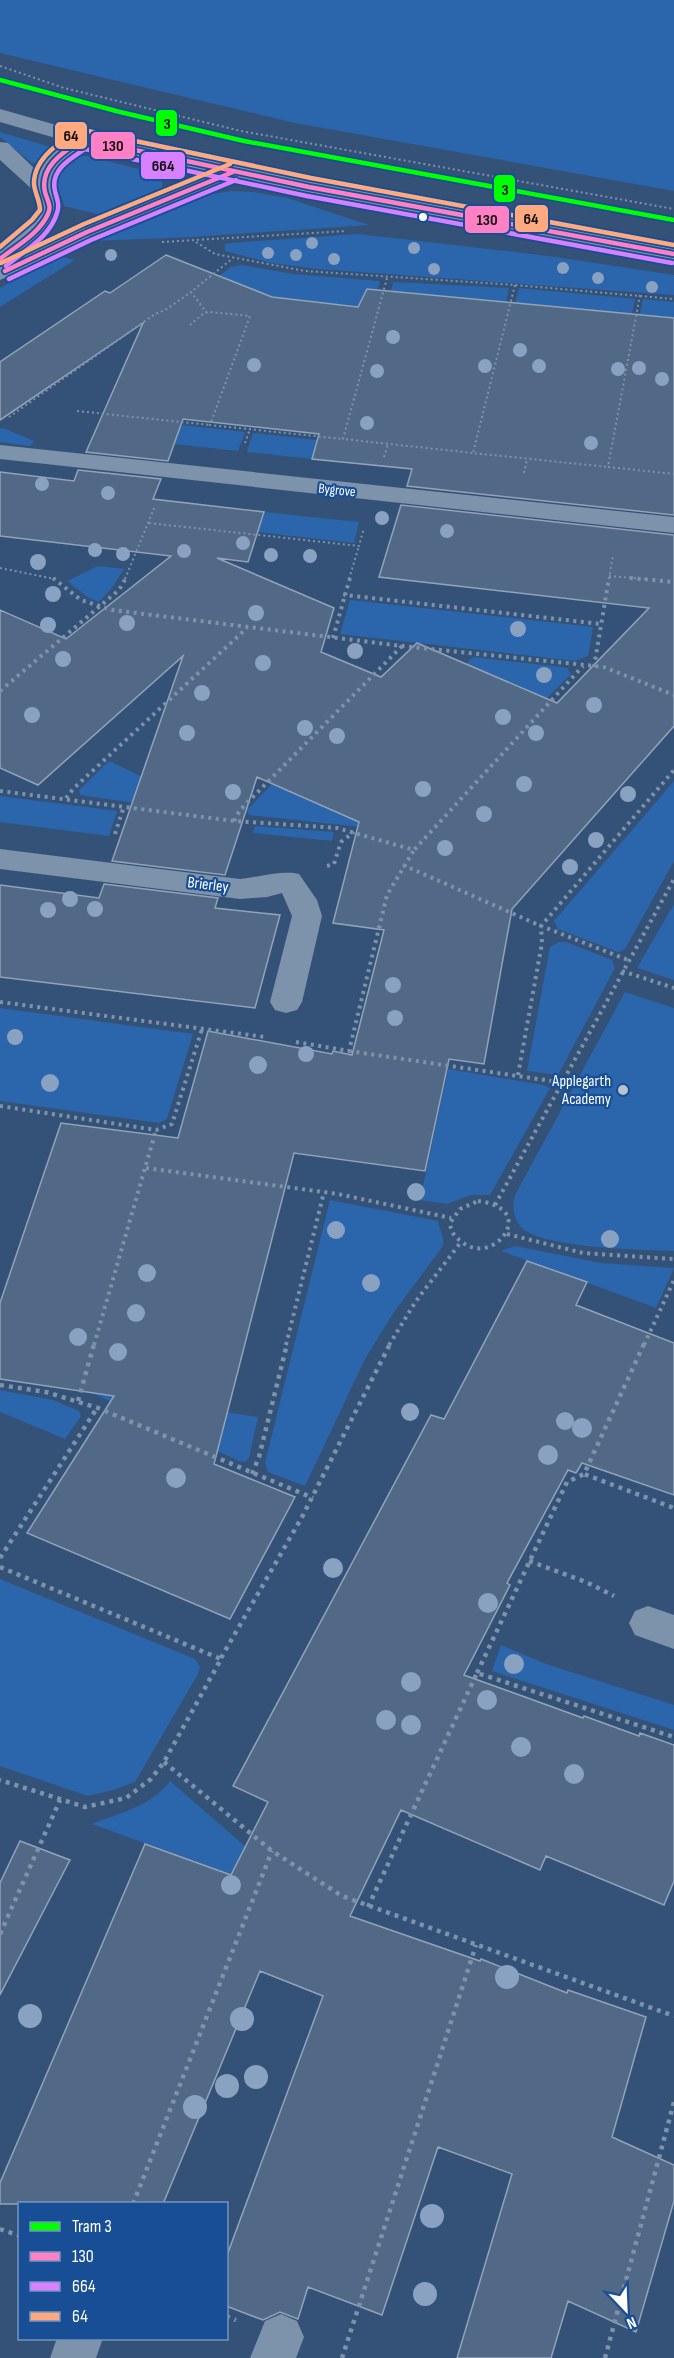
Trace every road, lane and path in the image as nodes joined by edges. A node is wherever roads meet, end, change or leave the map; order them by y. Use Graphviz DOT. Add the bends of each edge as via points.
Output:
graph roads {
  1 [pos="0,66"];
  2 [pos="0,115"];
  3 [pos="82,139"];
  4 [pos="0,148"];
  5 [pos="233,172"];
  6 [pos="44,189"];
  7 [pos="674,209"];
  8 [pos="355,230"];
  9 [pos="195,241"];
  10 [pos="157,242"];
  11 [pos="674,254"];
  12 [pos="233,258"];
  13 [pos="0,259"];
  14 [pos="0,273"];
  15 [pos="387,278"];
  16 [pos="515,285"];
  17 [pos="191,292"];
  18 [pos="640,295"];
  19 [pos="674,299"];
  20 [pos="207,313"];
  21 [pos="190,325"];
  22 [pos="77,411"];
  23 [pos="8,424"];
  24 [pos="210,425"];
  25 [pos="343,439"];
  26 [pos="0,452"];
  27 [pos="473,453"];
  28 [pos="608,467"];
  29 [pos="167,471"];
  30 [pos="674,474"];
  31 [pos="374,494"];
  32 [pos="618,519"];
  33 [pos="149,523"];
  34 [pos="674,525"];
  35 [pos="359,546"];
  36 [pos="0,568"];
  37 [pos="609,576"];
  38 [pos="674,582"];
  39 [pos="345,595"];
  40 [pos="97,608"];
  41 [pos="601,624"];
  42 [pos="247,628"];
  43 [pos="333,638"];
  44 [pos="402,646"];
  45 [pos="583,666"];
  46 [pos="594,667"];
  47 [pos="0,691"];
  48 [pos="674,695"];
  49 [pos="674,770"];
  50 [pos="0,791"];
  51 [pos="66,799"];
  52 [pos="234,821"];
  53 [pos="0,859"];
  54 [pos="403,865"];
  55 [pos="674,879"];
  56 [pos="541,926"];
  57 [pos="628,960"];
  58 [pos="622,971"];
  59 [pos="674,988"];
  60 [pos="0,1002"];
  61 [pos="286,1002"];
  62 [pos="349,1051"];
  63 [pos="518,1075"];
  64 [pos="565,1083"];
  65 [pos="0,1107"];
  66 [pos="156,1130"];
  67 [pos="146,1168"];
  68 [pos="324,1192"];
  69 [pos="495,1205"];
  70 [pos="451,1218"];
  71 [pos="507,1234"];
  72 [pos="461,1242"];
  73 [pos="674,1259"];
  74 [pos="674,1280"];
  75 [pos="0,1385"];
  76 [pos="78,1401"];
  77 [pos="98,1408"];
  78 [pos="252,1474"];
  79 [pos="584,1474"];
  80 [pos="313,1498"];
  81 [pos="674,1508"];
  82 [pos="0,1558"];
  83 [pos="529,1561"];
  84 [pos="0,1568"];
  85 [pos="661,1628"];
  86 [pos="221,1659"];
  87 [pos="477,1673"];
  88 [pos="674,1737"];
  89 [pos="164,1762"];
  90 [pos="0,1780"];
  91 [pos="60,1800"];
  92 [pos="272,1851"];
  93 [pos="368,1907"];
  94 [pos="0,1934"];
  95 [pos="476,1946"];
  96 [pos="674,2016"];
  97 [pos="674,2102"];
  98 [pos="134,2202"];
  99 [pos="0,2229"];
  100 [pos="18,2235"];
  101 [pos="79,2340"];
  102 [pos="73,2358"];
  103 [pos="342,2358"];
  104 [pos="605,2358"];
  1 -- 7 [label="path" via="64,88 241,130"];
  2 -- 3 [label="street"];
  3 -- 5 [label="street"];
  3 -- 6 [label="street" via="45,171"];
  4 -- 6 [label="street"];
  5 -- 11 [label="street"];
  5 -- 14 [label="street" via="87,232"];
  6 -- 13 [label="street" via="48,214"];
  8 -- 9 [label="path"];
  9 -- 10 [label="path"];
  9 -- 12 [label="path" via="207,250"];
  12 -- 15 [label="path" via="296,270"];
  12 -- 17 [label="path"];
  15 -- 16 [label="path"];
  15 -- 25 [label="path"];
  16 -- 18 [label="path"];
  16 -- 27 [label="path"];
  17 -- 20 [label="path"];
  17 -- 23 [label="path" via="9,417"];
  18 -- 19 [label="path"];
  18 -- 28 [label="path"];
  20 -- 21 [label="path"];
  20 -- 24 [label="path" via="250,316"];
  22 -- 24 [label="path"];
  24 -- 25 [label="path"];
  25 -- 27 [label="path"];
  26 -- 29 [label="street, Bygrove"];
  27 -- 28 [label="path"];
  28 -- 30 [label="path"];
  29 -- 31 [label="street, Bygrove"];
  29 -- 33 [label="path"];
  31 -- 32 [label="street, Bygrove"];
  31 -- 35 [label="path"];
  32 -- 34 [label="street, Bygrove"];
  32 -- 37 [label="path"];
  33 -- 35 [label="path"];
  33 -- 40 [label="path" via="119,590"];
  35 -- 39 [label="path"];
  36 -- 40 [label="path" via="52,578"];
  37 -- 38 [label="path"];
  37 -- 41 [label="path"];
  39 -- 41 [label="path"];
  39 -- 43 [label="path"];
  40 -- 42 [label="path"];
  40 -- 47 [label="path"];
  41 -- 46 [label="path"];
  42 -- 43 [label="path"];
  42 -- 51 [label="path"];
  43 -- 44 [label="path"];
  44 -- 45 [label="path"];
  44 -- 52 [label="path" via="240,810"];
  45 -- 46 [label="path"];
  45 -- 52 [label="path" via="414,850 336,828"];
  46 -- 48 [label="path" via="613,670"];
  49 -- 56 [label="path"];
  50 -- 51 [label="path"];
  51 -- 52 [label="path"];
  53 -- 61 [label="street, Brierley" via="240,888 289,881 307,916"];
  54 -- 56 [label="path"];
  55 -- 57 [label="path"];
  56 -- 57 [label="path"];
  56 -- 63 [label="path" via="542,943"];
  57 -- 58 [label="path"];
  58 -- 59 [label="path"];
  58 -- 64 [label="path"];
  60 -- 66 [label="path" via="202,1029 172,1124"];
  62 -- 63 [label="path"];
  63 -- 64 [label="path"];
  64 -- 69 [label="path"];
  65 -- 66 [label="path"];
  66 -- 67 [label="path"];
  67 -- 68 [label="path"];
  67 -- 76 [label="path"];
  68 -- 70 [label="path"];
  68 -- 78 [label="path"];
  69 -- 70 [label="path" via="469,1203"];
  69 -- 71 [label="path" via="507,1217"];
  70 -- 72 [label="path" via="452,1232"];
  71 -- 72 [label="path" via="491,1247"];
  71 -- 73 [label="path" via="583,1253"];
  72 -- 80 [label="path" via="435,1271 380,1358"];
  74 -- 79 [label="path"];
  75 -- 76 [label="path"];
  76 -- 77 [label="path"];
  77 -- 78 [label="path"];
  77 -- 82 [label="path"];
  78 -- 80 [label="path"];
  79 -- 81 [label="path"];
  79 -- 83 [label="path" via="567,1482"];
  80 -- 86 [label="path"];
  83 -- 85 [label="path" via="586,1582"];
  83 -- 87 [label="path"];
  84 -- 86 [label="path"];
  86 -- 89 [label="path"];
  87 -- 88 [label="path"];
  87 -- 93 [label="path"];
  89 -- 91 [label="path" via="146,1784 126,1798 85,1807"];
  89 -- 92 [label="path"];
  90 -- 91 [label="path"];
  91 -- 94 [label="path"];
  92 -- 93 [label="path" via="316,1883"];
  92 -- 98 [label="path"];
  93 -- 95 [label="path"];
  95 -- 96 [label="path"];
  95 -- 103 [label="path"];
  97 -- 104 [label="path"];
  99 -- 100 [label="path"];
  101 -- 102 [label="street"];
}
